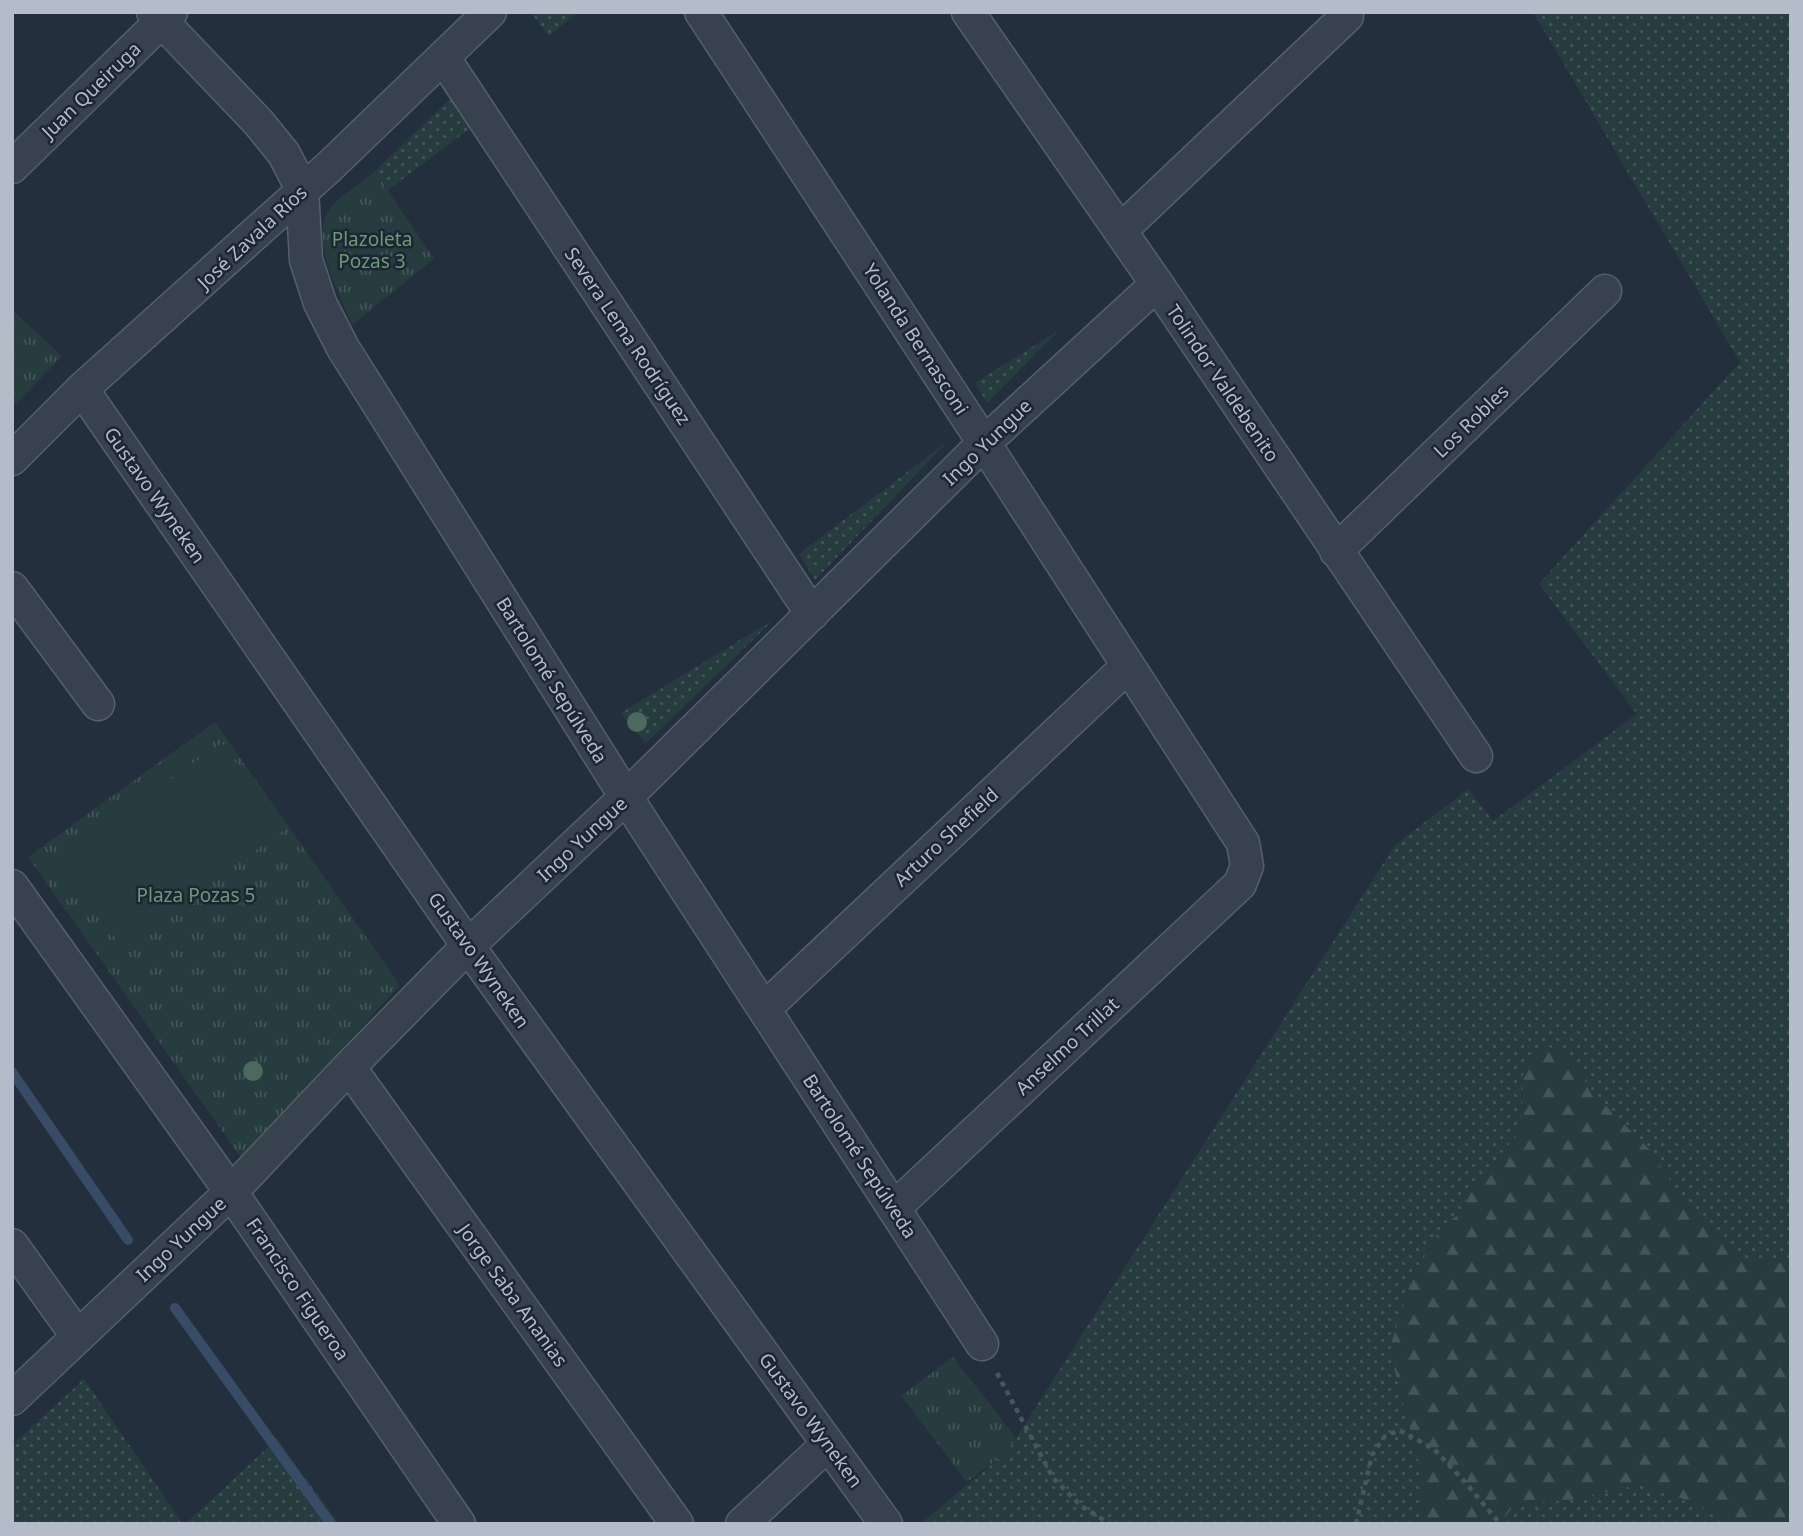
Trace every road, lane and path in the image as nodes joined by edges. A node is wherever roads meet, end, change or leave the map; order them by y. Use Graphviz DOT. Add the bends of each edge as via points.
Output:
graph roads {
  1 [pos="490,12"];
  2 [pos="701,12"];
  3 [pos="968,12"];
  4 [pos="162,15"];
  5 [pos="1347,16"];
  6 [pos="443,57"];
  7 [pos="12,167"];
  8 [pos="302,189"];
  9 [pos="1120,231"];
  10 [pos="1157,284"];
  11 [pos="1605,291"];
  12 [pos="82,389"];
  13 [pos="984,443"];
  14 [pos="12,459"];
  15 [pos="1336,551"];
  16 [pos="12,588"];
  17 [pos="812,614"];
  18 [pos="1128,666"];
  19 [pos="98,704"];
  20 [pos="1476,756"];
  21 [pos="626,797"];
  22 [pos="1240,884"];
  23 [pos="12,886"];
  24 [pos="468,946"];
  25 [pos="764,1009"];
  26 [pos="349,1067"];
  27 [pos="231,1192"];
  28 [pos="894,1208"];
  29 [pos="12,1245"];
  30 [pos="78,1336"];
  31 [pos="982,1344"];
  32 [pos="12,1399"];
  33 [pos="828,1444"];
  34 [pos="459,1524"];
  35 [pos="677,1524"];
  36 [pos="741,1524"];
  37 [pos="886,1524"];
  38 [pos="1110,1524"];
  39 [pos="1356,1524"];
  40 [pos="1500,1524"];
  1 -- 6 [label="street, José Zavala Ríos"];
  2 -- 13 [label="street, Yolanda Bernasconi"];
  3 -- 9 [label="street, Tolindor Valdebenito"];
  4 -- 7 [label="street, Juan Queiruga"];
  4 -- 8 [label="street, Bartolomé Sepúlveda" via="284,154"];
  5 -- 9 [label="street"];
  6 -- 8 [label="street, José Zavala Ríos"];
  6 -- 17 [label="street, Severa Lema Rodríguez"];
  8 -- 12 [label="street, José Zavala Ríos" via="249,242"];
  8 -- 21 [label="street, Bartolomé Sepúlveda" via="306,261 320,303 343,348"];
  9 -- 10 [label="street, Tolindor Valdebenito"];
  10 -- 13 [label="street, Ingo Yungue"];
  10 -- 15 [label="street, Tolindor Valdebenito"];
  11 -- 15 [label="street, Los Robles"];
  12 -- 14 [label="street, José Zavala Ríos"];
  12 -- 24 [label="street, Gustavo Wyneken"];
  13 -- 17 [label="street, Ingo Yungue"];
  13 -- 18 [label="street, Yolanda Bernasconi"];
  15 -- 20 [label="street, Tolindor Valdebenito"];
  16 -- 19 [label="street"];
  17 -- 21 [label="street, Ingo Yungue"];
  18 -- 22 [label="street, Yolanda Bernasconi" via="1243,844 1247,866"];
  18 -- 25 [label="street, Arturo Shefield"];
  21 -- 24 [label="street, Ingo Yungue"];
  21 -- 25 [label="street, Bartolomé Sepúlveda"];
  22 -- 28 [label="street, Anselmo Trillat"];
  23 -- 27 [label="street, Francisco Figueroa"];
  24 -- 26 [label="street, Ingo Yungue"];
  24 -- 33 [label="street, Gustavo Wyneken"];
  25 -- 28 [label="street, Bartolomé Sepúlveda"];
  26 -- 27 [label="street, Ingo Yungue"];
  26 -- 35 [label="street, Jorge Saba Ananias"];
  27 -- 30 [label="street, Ingo Yungue"];
  27 -- 34 [label="street, Francisco Figueroa"];
  28 -- 31 [label="street, Bartolomé Sepúlveda"];
  29 -- 30 [label="street"];
  30 -- 32 [label="street, Ingo Yungue"];
  31 -- 38 [label="path" via="1054,1478 1081,1507"];
  33 -- 36 [label="street"];
  33 -- 37 [label="street, Gustavo Wyneken"];
  39 -- 40 [label="path" via="1372,1455 1384,1437 1399,1430 1434,1449"];
}
